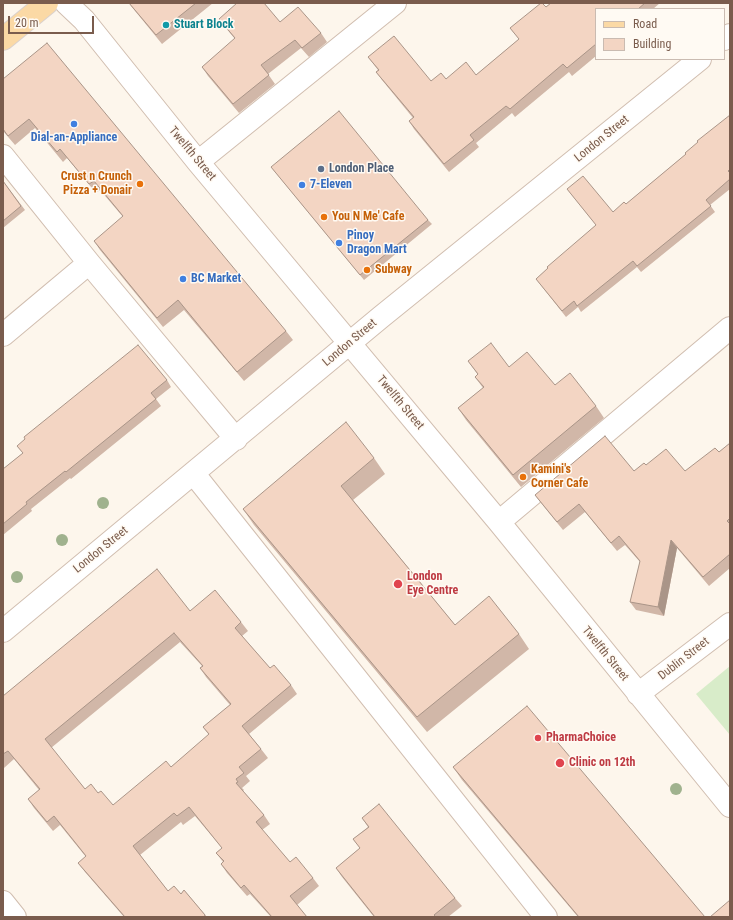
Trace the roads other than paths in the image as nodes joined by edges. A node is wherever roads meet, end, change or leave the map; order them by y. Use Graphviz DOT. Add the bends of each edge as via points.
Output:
graph roads {
  1 [pos="47,3"];
  2 [pos="66,3"];
  3 [pos="395,3"];
  4 [pos="3,39"];
  5 [pos="699,60"];
  6 [pos="3,156"];
  7 [pos="198,162"];
  8 [pos="89,263"];
  9 [pos="730,328"];
  10 [pos="3,335"];
  11 [pos="350,343"];
  12 [pos="236,439"];
  13 [pos="194,474"];
  14 [pos="499,522"];
  15 [pos="730,624"];
  16 [pos="3,631"];
  17 [pos="638,694"];
  18 [pos="730,806"];
  19 [pos="3,902"];
  20 [pos="15,917"];
  21 [pos="546,917"];
  1 -- 4 [label="main road"];
  2 -- 7 [label="street, Twelfth Street" via="84,20"];
  3 -- 7 [label="street"];
  5 -- 11 [label="street, London Street"];
  6 -- 8 [label="street"];
  7 -- 11 [label="street, Twelfth Street"];
  8 -- 10 [label="street"];
  8 -- 12 [label="street"];
  9 -- 14 [label="street"];
  11 -- 12 [label="street, London Street"];
  11 -- 14 [label="street, Twelfth Street"];
  12 -- 13 [label="street, London Street"];
  13 -- 16 [label="street, London Street"];
  13 -- 21 [label="street"];
  14 -- 17 [label="street, Twelfth Street"];
  15 -- 17 [label="street, Dublin Street"];
  17 -- 18 [label="street, Twelfth Street"];
  19 -- 20 [label="street"];
}
